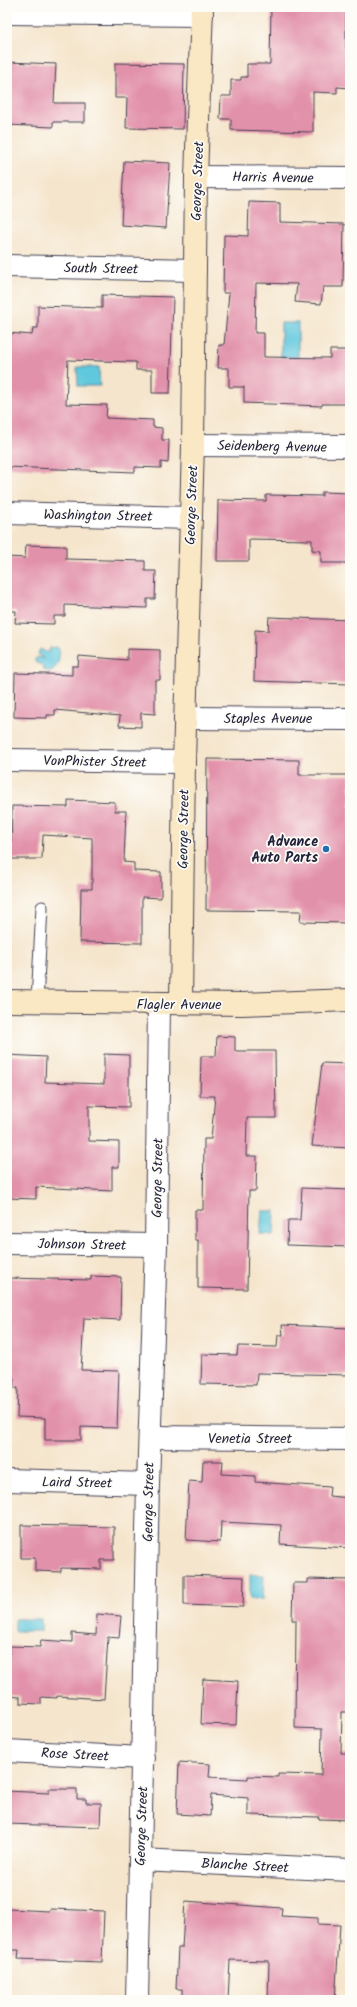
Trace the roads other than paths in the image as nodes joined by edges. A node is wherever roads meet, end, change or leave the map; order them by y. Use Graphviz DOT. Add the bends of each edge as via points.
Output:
graph roads {
  1 [pos="202,11"];
  2 [pos="7,12"];
  3 [pos="196,177"];
  4 [pos="350,178"];
  5 [pos="7,266"];
  6 [pos="195,270"];
  7 [pos="193,445"];
  8 [pos="350,446"];
  9 [pos="7,513"];
  10 [pos="190,518"];
  11 [pos="186,718"];
  12 [pos="350,719"];
  13 [pos="7,760"];
  14 [pos="184,762"];
  15 [pos="42,907"];
  16 [pos="350,1000"];
  17 [pos="7,1001"];
  18 [pos="38,1002"];
  19 [pos="181,1003"];
  20 [pos="159,1004"];
  21 [pos="7,1243"];
  22 [pos="156,1245"];
  23 [pos="150,1437"];
  24 [pos="350,1438"];
  25 [pos="7,1480"];
  26 [pos="148,1484"];
  27 [pos="7,1751"];
  28 [pos="143,1758"];
  29 [pos="140,1860"];
  30 [pos="350,1870"];
  31 [pos="137,2000"];
  1 -- 2 [label="street"];
  1 -- 3 [label="street, George Street"];
  3 -- 4 [label="street, Harris Avenue"];
  3 -- 6 [label="street, George Street"];
  5 -- 6 [label="street, South Street"];
  6 -- 7 [label="street, George Street"];
  7 -- 8 [label="street, Seidenberg Avenue"];
  7 -- 10 [label="street, George Street"];
  9 -- 10 [label="street, Washington Street"];
  10 -- 11 [label="street, George Street"];
  11 -- 12 [label="street, Staples Avenue"];
  11 -- 14 [label="street, George Street"];
  13 -- 14 [label="street, VonPhister Street"];
  14 -- 19 [label="street, George Street"];
  15 -- 18 [label="lane"];
  16 -- 19 [label="street, Flagler Avenue" via="242,1004"];
  17 -- 18 [label="street, Flagler Avenue"];
  18 -- 20 [label="street, Flagler Avenue"];
  19 -- 20 [label="street, Flagler Avenue"];
  20 -- 22 [label="street, George Street"];
  21 -- 22 [label="street, Johnson Street"];
  22 -- 23 [label="street, George Street"];
  23 -- 24 [label="street, Venetia Street"];
  23 -- 26 [label="street, George Street"];
  25 -- 26 [label="street, Laird Street"];
  26 -- 28 [label="street, George Street"];
  27 -- 28 [label="street, Rose Street"];
  28 -- 29 [label="street, George Street"];
  29 -- 30 [label="street, Blanche Street"];
  29 -- 31 [label="street, George Street"];
}
